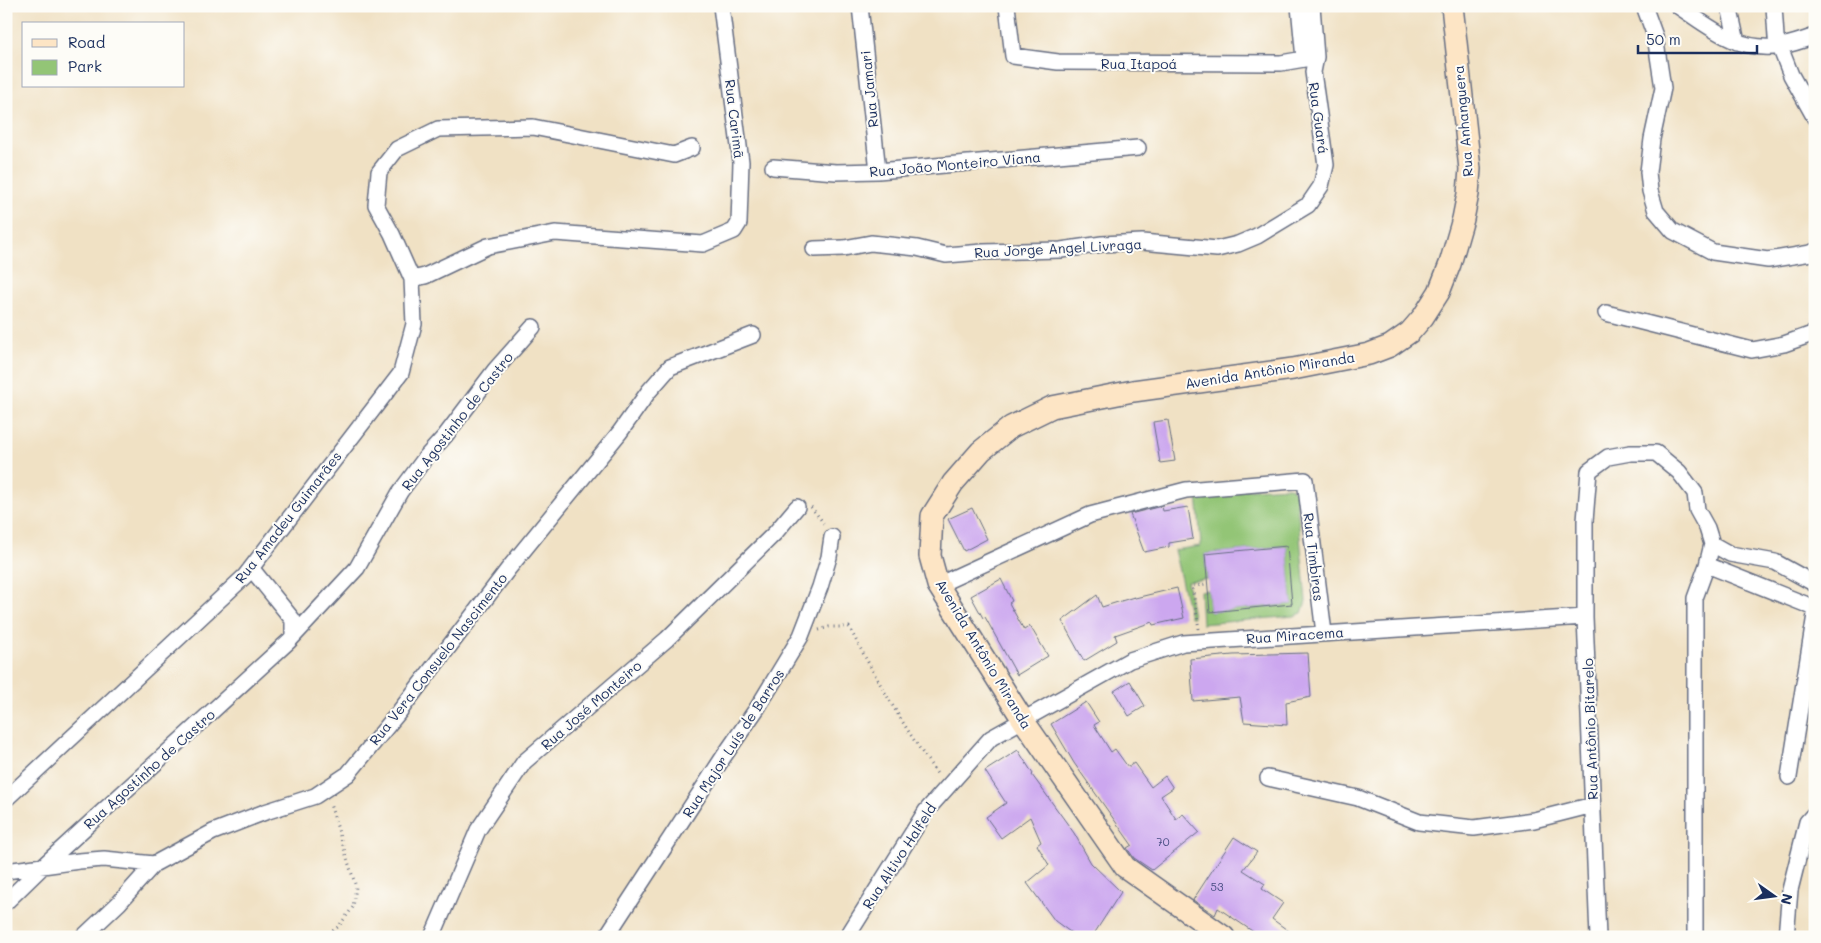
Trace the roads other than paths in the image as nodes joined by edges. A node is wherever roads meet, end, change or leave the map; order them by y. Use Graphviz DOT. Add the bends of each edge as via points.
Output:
graph roads {
  1 [pos="721,6"];
  2 [pos="860,6"];
  3 [pos="1007,6"];
  4 [pos="1299,6"];
  5 [pos="1312,6"];
  6 [pos="1452,6"];
  7 [pos="1644,6"];
  8 [pos="1678,6"];
  9 [pos="1729,6"];
  10 [pos="1774,6"];
  11 [pos="1815,36"];
  12 [pos="1737,42"];
  13 [pos="1780,46"];
  14 [pos="1311,63"];
  15 [pos="1815,118"];
  16 [pos="692,148"];
  17 [pos="1138,148"];
  18 [pos="1326,165"];
  19 [pos="772,167"];
  20 [pos="878,171"];
  21 [pos="814,250"];
  22 [pos="1815,250"];
  23 [pos="412,279"];
  24 [pos="1606,313"];
  25 [pos="1423,317"];
  26 [pos="533,327"];
  27 [pos="1815,333"];
  28 [pos="753,335"];
  29 [pos="797,507"];
  30 [pos="832,537"];
  31 [pos="1712,544"];
  32 [pos="1707,565"];
  33 [pos="251,568"];
  34 [pos="1815,584"];
  35 [pos="938,585"];
  36 [pos="1815,608"];
  37 [pos="1815,615"];
  38 [pos="1585,617"];
  39 [pos="1324,633"];
  40 [pos="293,636"];
  41 [pos="1023,720"];
  42 [pos="1789,776"];
  43 [pos="1268,778"];
  44 [pos="6,799"];
  45 [pos="1593,805"];
  46 [pos="1815,813"];
  47 [pos="154,864"];
  48 [pos="43,866"];
  49 [pos="6,871"];
  50 [pos="6,902"];
  51 [pos="83,937"];
  52 [pos="432,937"];
  53 [pos="606,937"];
  54 [pos="847,937"];
  55 [pos="1224,937"];
  56 [pos="1598,937"];
  57 [pos="1695,937"];
  58 [pos="1786,937"];
  1 -- 23 [label="street, Rua Carimã" via="741,162 739,223 734,231 703,244 555,233 488,246"];
  2 -- 20 [label="street, Rua Jamari"];
  3 -- 14 [label="street, Rua Itapoá" via="1013,56 1058,62"];
  4 -- 14 [label="street"];
  5 -- 14 [label="street"];
  6 -- 25 [label="street, Rua Anhanguera" via="1470,169 1468,194 1450,264 1439,292"];
  7 -- 22 [label="street" via="1655,36 1663,88 1648,172 1656,211 1673,232 1713,252 1768,260"];
  8 -- 12 [label="street" via="1722,36"];
  9 -- 12 [label="street"];
  10 -- 13 [label="street" via="1776,37"];
  11 -- 13 [label="street"];
  12 -- 13 [label="street" via="1749,46"];
  13 -- 15 [label="street" via="1791,75"];
  14 -- 18 [label="street, Rua Guará"];
  16 -- 23 [label="street, Rua Amadeu Guimarães" via="674,155 533,127 438,130 397,149 379,172 376,205"];
  17 -- 20 [label="street, Rua João Monteiro Viana"];
  18 -- 21 [label="street, Rua Jorge Angel Livraga" via="1321,186 1308,205 1257,236 1217,249 1142,242 1061,250 946,255 871,243"];
  19 -- 20 [label="street, Rua João Monteiro Viana" via="836,172"];
  23 -- 33 [label="street, Rua Amadeu Guimarães" via="414,324 401,373"];
  24 -- 27 [label="street" via="1752,350 1784,344"];
  25 -- 35 [label="street, Avenida Antônio Miranda" via="1410,332 1390,346 1368,354 1293,369 1133,391 1061,405 1011,426 981,451 953,483 932,516 930,556"];
  26 -- 40 [label="street, Rua Agostinho de Castro" via="495,370 400,492 357,568"];
  28 -- 47 [label="street, Rua Vera Consuelo Nascimento" via="670,366 348,774 315,796 213,832"];
  29 -- 52 [label="street, Rua José Monteiro" via="775,533 666,639 524,762 478,830"];
  30 -- 53 [label="street, Rua Major Luís de Barros" via="820,587 802,636"];
  31 -- 32 [label="street"];
  31 -- 34 [label="street" via="1730,554 1775,562"];
  31 -- 38 [label="street, Rua Antônio Bitarelo" via="1697,510 1695,493 1679,472 1656,453 1608,457 1589,471 1585,521"];
  32 -- 36 [label="street"];
  32 -- 57 [label="street" via="1696,598"];
  33 -- 40 [label="street" via="293,620"];
  33 -- 44 [label="street, Rua Amadeu Guimarães"];
  35 -- 39 [label="street, Rua Timbiras" via="1090,515 1186,490 1305,480"];
  35 -- 41 [label="street, Avenida Antônio Miranda"];
  37 -- 42 [label="street"];
  38 -- 39 [label="street, Rua Miracema"];
  38 -- 45 [label="street, Rua Antônio Bitarelo"];
  39 -- 41 [label="street, Rua Miracema" via="1183,643 1130,660"];
  40 -- 48 [label="street, Rua Agostinho de Castro"];
  41 -- 54 [label="street, Rua Altivo Halfeld" via="991,738 926,811"];
  41 -- 55 [label="street, Avenida Antônio Miranda" via="1125,867"];
  43 -- 45 [label="street" via="1358,798 1419,822 1474,828 1534,820"];
  45 -- 56 [label="street, Rua Antônio Bitarelo"];
  46 -- 58 [label="street" via="1807,822 1790,890"];
  47 -- 48 [label="street" via="104,859"];
  47 -- 51 [label="street, Rua Vera Consuelo Nascimento"];
  48 -- 49 [label="street"];
  48 -- 50 [label="street, Rua Agostinho de Castro"];
}
